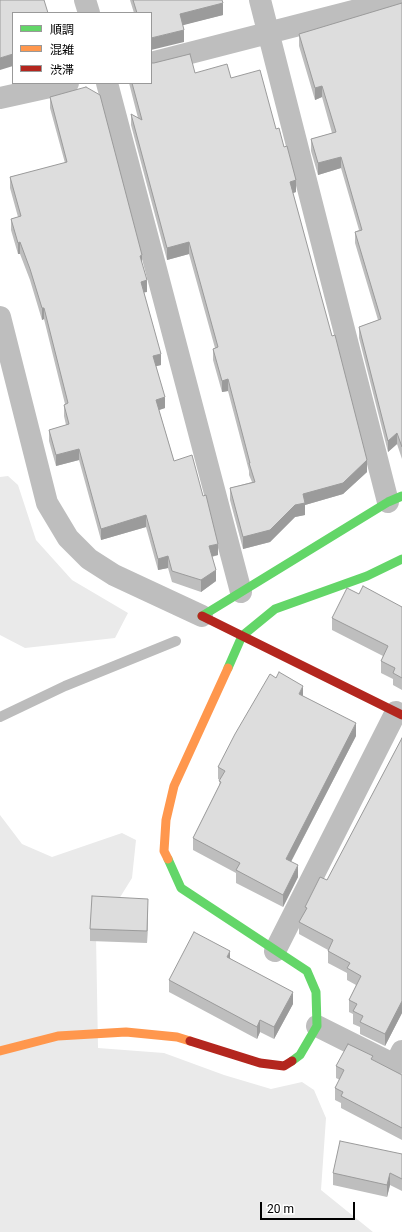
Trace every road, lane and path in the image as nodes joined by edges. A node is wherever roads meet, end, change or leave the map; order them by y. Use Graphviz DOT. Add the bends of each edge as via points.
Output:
graph roads {
  1 [pos="85,0"];
  2 [pos="260,0"];
  3 [pos="396,0"];
  4 [pos="89,12"];
  5 [pos="269,32"];
  6 [pos="152,63"];
  7 [pos="63,84"];
  8 [pos="107,84"];
  9 [pos="0,98"];
  10 [pos="0,316"];
  11 [pos="395,499"];
  12 [pos="402,559"];
  13 [pos="241,592"];
  14 [pos="202,616"];
  15 [pos="242,636"];
  16 [pos="399,714"];
  17 [pos="275,951"];
  18 [pos="317,1026"];
  19 [pos="0,1051"];
  20 [pos="400,1061"];
  1 -- 4 [label="street"];
  2 -- 5 [label="street"];
  3 -- 5 [label="street"];
  5 -- 6 [label="street"];
  5 -- 11 [label="street"];
  7 -- 9 [label="street"];
  8 -- 13 [label="street"];
  10 -- 14 [label="street" via="47,503 68,538 89,559 114,575"];
  11 -- 13 [label="street"];
  12 -- 15 [label="street" via="367,576 275,609"];
  13 -- 14 [label="street"];
  14 -- 15 [label="street"];
  15 -- 16 [label="street"];
  15 -- 17 [label="street" via="174,786 166,820 164,851 181,888"];
  16 -- 17 [label="street"];
  17 -- 18 [label="street" via="307,971 316,992"];
  18 -- 19 [label="street" via="300,1055 284,1066 260,1063 176,1037 126,1032 58,1036"];
  18 -- 20 [label="street"];
}
